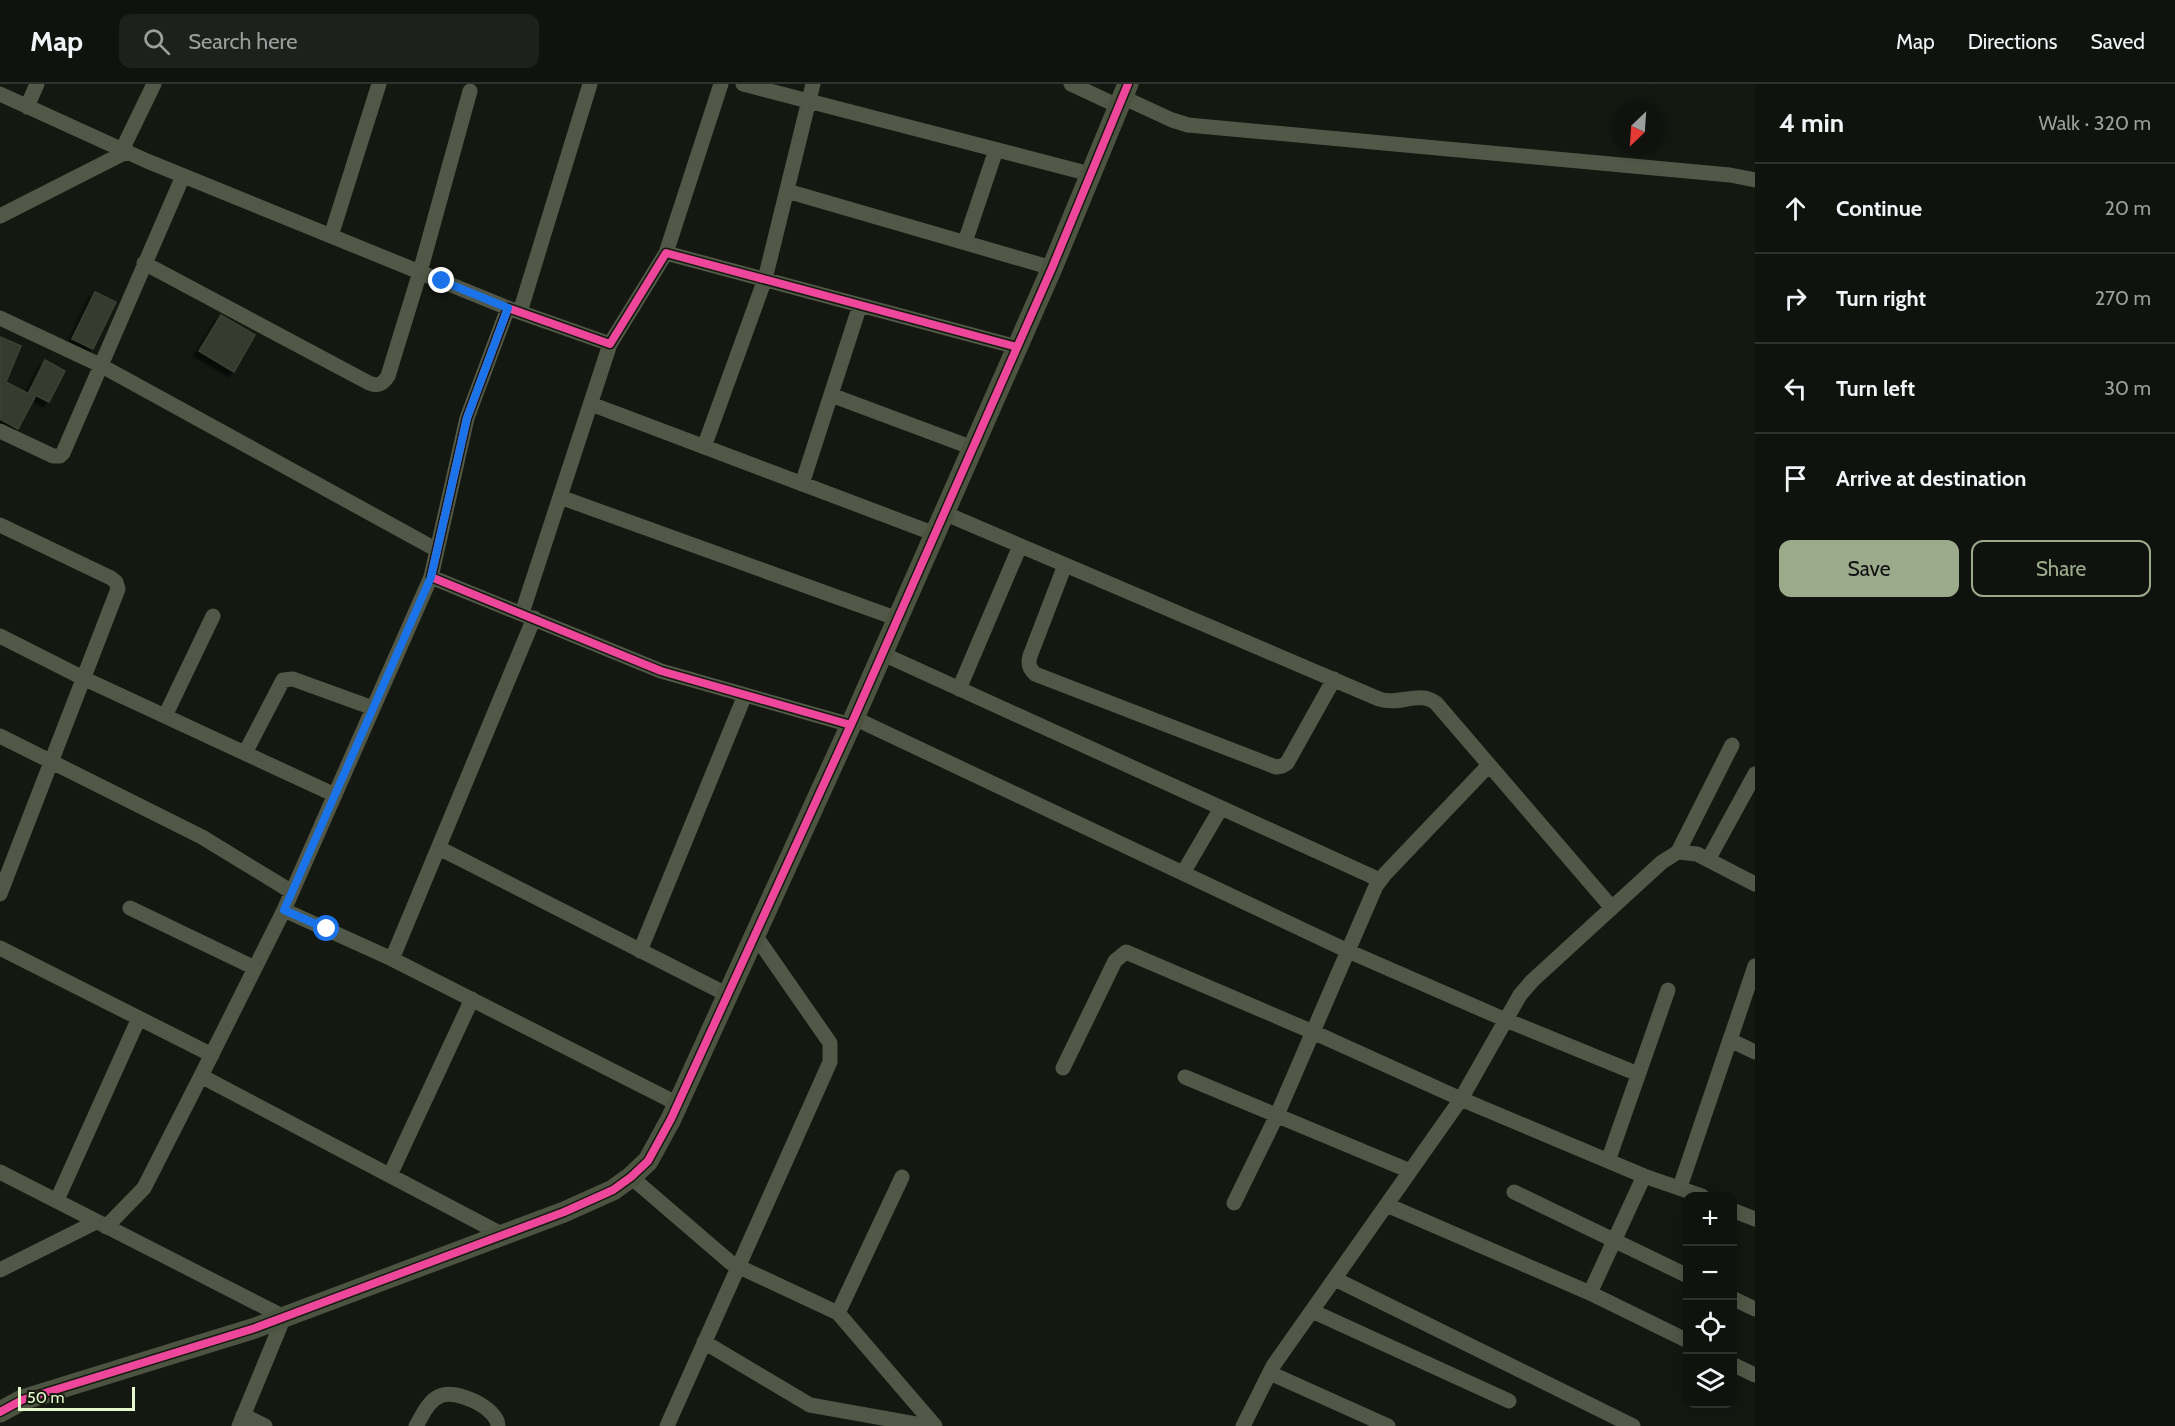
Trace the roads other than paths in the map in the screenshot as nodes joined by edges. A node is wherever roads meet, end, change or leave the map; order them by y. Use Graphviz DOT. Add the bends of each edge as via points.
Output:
graph roads {
  1 [pos="37,84"];
  2 [pos="154,84"];
  3 [pos="379,84"];
  4 [pos="590,84"];
  5 [pos="720,84"];
  6 [pos="743,84"];
  7 [pos="813,84"];
  8 [pos="1071,84"];
  9 [pos="470,91"];
  10 [pos="0,94"];
  11 [pos="1123,96"];
  12 [pos="808,101"];
  13 [pos="27,106"];
  14 [pos="996,150"];
  15 [pos="124,151"];
  16 [pos="1090,174"];
  17 [pos="183,176"];
  18 [pos="1755,180"];
  19 [pos="787,191"];
  20 [pos="3,212"];
  21 [pos="331,236"];
  22 [pos="964,242"];
  23 [pos="666,253"];
  24 [pos="144,263"];
  25 [pos="1052,268"];
  26 [pos="420,272"];
  27 [pos="765,279"];
  28 [pos="860,305"];
  29 [pos="514,310"];
  30 [pos="0,318"];
  31 [pos="610,344"];
  32 [pos="1017,347"];
  33 [pos="100,365"];
  34 [pos="831,395"];
  35 [pos="591,404"];
  36 [pos="0,431"];
  37 [pos="704,447"];
  38 [pos="972,448"];
  39 [pos="802,484"];
  40 [pos="560,496"];
  41 [pos="944,513"];
  42 [pos="0,525"];
  43 [pos="935,534"];
  44 [pos="1020,546"];
  45 [pos="437,550"];
  46 [pos="1065,565"];
  47 [pos="431,577"];
  48 [pos="528,615"];
  49 [pos="213,616"];
  50 [pos="898,619"];
  51 [pos="0,636"];
  52 [pos="882,654"];
  53 [pos="85,678"];
  54 [pos="1334,680"];
  55 [pos="959,689"];
  56 [pos="745,695"];
  57 [pos="373,708"];
  58 [pos="165,716"];
  59 [pos="853,722"];
  60 [pos="0,736"];
  61 [pos="1732,745"];
  62 [pos="245,753"];
  63 [pos="52,762"];
  64 [pos="1489,765"];
  65 [pos="1755,774"];
  66 [pos="335,795"];
  67 [pos="1221,808"];
  68 [pos="439,848"];
  69 [pos="1678,852"];
  70 [pos="1708,860"];
  71 [pos="1183,873"];
  72 [pos="1380,880"];
  73 [pos="1755,884"];
  74 [pos="292,892"];
  75 [pos="0,894"];
  76 [pos="130,908"];
  77 [pos="1612,908"];
  78 [pos="284,910"];
  79 [pos="755,935"];
  80 [pos="0,948"];
  81 [pos="640,951"];
  82 [pos="1348,951"];
  83 [pos="393,958"];
  84 [pos="1755,966"];
  85 [pos="255,968"];
  86 [pos="1668,990"];
  87 [pos="728,995"];
  88 [pos="472,999"];
  89 [pos="139,1018"];
  90 [pos="1506,1020"];
  91 [pos="1313,1032"];
  92 [pos="1730,1040"];
  93 [pos="1755,1052"];
  94 [pos="212,1055"];
  95 [pos="1064,1068"];
  96 [pos="1638,1074"];
  97 [pos="201,1077"];
  98 [pos="1185,1077"];
  99 [pos="1461,1099"];
  100 [pos="678,1104"];
  101 [pos="1277,1115"];
  102 [pos="1608,1161"];
  103 [pos="1410,1171"];
  104 [pos="0,1172"];
  105 [pos="390,1176"];
  106 [pos="1644,1176"];
  107 [pos="631,1177"];
  108 [pos="902,1177"];
  109 [pos="1680,1187"];
  110 [pos="1514,1192"];
  111 [pos="1691,1192"];
  112 [pos="57,1200"];
  113 [pos="1234,1203"];
  114 [pos="1387,1205"];
  115 [pos="1737,1212"];
  116 [pos="1755,1219"];
  117 [pos="101,1225"];
  118 [pos="503,1235"];
  119 [pos="1614,1241"];
  120 [pos="737,1266"];
  121 [pos="0,1270"];
  122 [pos="1683,1274"];
  123 [pos="1335,1279"];
  124 [pos="1590,1293"];
  125 [pos="1736,1300"];
  126 [pos="1755,1309"];
  127 [pos="1312,1311"];
  128 [pos="838,1313"];
  129 [pos="284,1317"];
  130 [pos="1683,1339"];
  131 [pos="704,1342"];
  132 [pos="1737,1366"];
  133 [pos="1270,1373"];
  134 [pos="1755,1375"];
  135 [pos="1509,1401"];
  136 [pos="0,1412"];
  137 [pos="241,1420"];
  138 [pos="266,1426"];
  139 [pos="416,1426"];
  140 [pos="498,1426"];
  141 [pos="667,1426"];
  142 [pos="927,1426"];
  143 [pos="935,1426"];
  144 [pos="1243,1426"];
  145 [pos="1388,1426"];
  146 [pos="1633,1426"];
  1 -- 13 [label="street"];
  2 -- 15 [label="street"];
  3 -- 21 [label="street"];
  4 -- 29 [label="street"];
  5 -- 23 [label="street"];
  6 -- 12 [label="street"];
  7 -- 12 [label="street"];
  8 -- 11 [label="street"];
  9 -- 26 [label="street"];
  10 -- 13 [label="street"];
  11 -- 16 [label="street"];
  11 -- 18 [label="street" via="1188,125"];
  12 -- 14 [label="street"];
  12 -- 19 [label="street"];
  13 -- 15 [label="street"];
  14 -- 16 [label="street"];
  14 -- 22 [label="street"];
  15 -- 17 [label="street"];
  15 -- 20 [label="street"];
  16 -- 25 [label="street"];
  17 -- 21 [label="street"];
  17 -- 24 [label="street"];
  19 -- 22 [label="street"];
  19 -- 27 [label="street"];
  21 -- 26 [label="street"];
  22 -- 25 [label="street"];
  23 -- 27 [label="street"];
  23 -- 31 [label="street"];
  24 -- 26 [label="street" via="374,385 385,382 388,376"];
  24 -- 33 [label="street"];
  25 -- 32 [label="street"];
  26 -- 29 [label="street"];
  27 -- 28 [label="street"];
  27 -- 37 [label="street"];
  28 -- 32 [label="street"];
  28 -- 34 [label="street"];
  29 -- 31 [label="street"];
  29 -- 45 [label="street" via="467,418"];
  30 -- 33 [label="street"];
  31 -- 35 [label="street"];
  32 -- 38 [label="street"];
  33 -- 36 [label="street" via="60,456"];
  33 -- 45 [label="street"];
  34 -- 38 [label="street"];
  34 -- 39 [label="street"];
  35 -- 37 [label="street"];
  35 -- 40 [label="street"];
  37 -- 39 [label="street"];
  38 -- 41 [label="street"];
  39 -- 43 [label="street"];
  40 -- 48 [label="street"];
  40 -- 50 [label="street"];
  41 -- 43 [label="street"];
  41 -- 44 [label="street"];
  42 -- 53 [label="street" via="116,582 117,595"];
  43 -- 50 [label="street"];
  44 -- 46 [label="street"];
  44 -- 55 [label="street"];
  45 -- 47 [label="street"];
  46 -- 54 [label="street"];
  46 -- 54 [label="street" via="1028,663 1035,674 1276,767 1287,763"];
  47 -- 48 [label="street"];
  47 -- 57 [label="street"];
  48 -- 56 [label="street" via="661,671"];
  48 -- 68 [label="street"];
  49 -- 58 [label="street"];
  50 -- 52 [label="street"];
  51 -- 53 [label="street"];
  52 -- 55 [label="street"];
  52 -- 59 [label="street"];
  53 -- 58 [label="street"];
  53 -- 63 [label="street"];
  54 -- 64 [label="street" via="1387,702 1429,698"];
  55 -- 67 [label="street"];
  56 -- 59 [label="street"];
  56 -- 81 [label="street"];
  57 -- 62 [label="street" via="293,679 283,680"];
  57 -- 66 [label="street"];
  58 -- 62 [label="street"];
  59 -- 71 [label="street"];
  59 -- 79 [label="street"];
  60 -- 63 [label="street"];
  61 -- 69 [label="street"];
  62 -- 66 [label="street"];
  63 -- 74 [label="street" via="202,837"];
  63 -- 75 [label="street"];
  64 -- 72 [label="street"];
  64 -- 77 [label="street"];
  65 -- 70 [label="street"];
  66 -- 74 [label="street"];
  67 -- 71 [label="street"];
  67 -- 72 [label="street"];
  68 -- 81 [label="street"];
  68 -- 83 [label="street"];
  69 -- 70 [label="street"];
  69 -- 77 [label="street"];
  70 -- 73 [label="street"];
  71 -- 82 [label="street"];
  72 -- 82 [label="street"];
  74 -- 78 [label="street"];
  76 -- 85 [label="street"];
  77 -- 90 [label="street" via="1525,988"];
  78 -- 83 [label="street"];
  78 -- 85 [label="street"];
  79 -- 87 [label="street"];
  79 -- 120 [label="street" via="826,1036 831,1053"];
  80 -- 89 [label="street"];
  81 -- 87 [label="street"];
  82 -- 90 [label="street"];
  82 -- 91 [label="street"];
  83 -- 88 [label="street"];
  84 -- 92 [label="street"];
  85 -- 94 [label="street"];
  86 -- 96 [label="street"];
  87 -- 100 [label="street"];
  88 -- 100 [label="street"];
  88 -- 105 [label="street"];
  89 -- 94 [label="street"];
  89 -- 112 [label="street"];
  90 -- 96 [label="street"];
  90 -- 99 [label="street"];
  91 -- 95 [label="street" via="1126,952 1115,961"];
  91 -- 99 [label="street"];
  91 -- 101 [label="street"];
  92 -- 93 [label="street"];
  92 -- 109 [label="street"];
  94 -- 97 [label="street"];
  96 -- 102 [label="street"];
  97 -- 105 [label="street"];
  97 -- 117 [label="street" via="144,1188"];
  98 -- 101 [label="street"];
  99 -- 102 [label="street"];
  99 -- 103 [label="street"];
  100 -- 107 [label="street" via="648,1161"];
  101 -- 103 [label="street"];
  101 -- 113 [label="street"];
  102 -- 106 [label="street"];
  103 -- 114 [label="street"];
  104 -- 112 [label="street"];
  105 -- 118 [label="street"];
  106 -- 109 [label="street"];
  106 -- 119 [label="street"];
  107 -- 118 [label="street" via="587,1202"];
  107 -- 120 [label="street"];
  108 -- 128 [label="street"];
  109 -- 111 [label="street"];
  110 -- 119 [label="street"];
  112 -- 117 [label="street"];
  114 -- 123 [label="street"];
  114 -- 124 [label="street"];
  115 -- 116 [label="street"];
  117 -- 121 [label="street"];
  117 -- 129 [label="street"];
  118 -- 129 [label="street"];
  119 -- 122 [label="street"];
  119 -- 124 [label="street"];
  120 -- 128 [label="street"];
  120 -- 131 [label="street"];
  123 -- 127 [label="street"];
  123 -- 146 [label="street"];
  124 -- 130 [label="street"];
  125 -- 126 [label="street"];
  127 -- 133 [label="street"];
  127 -- 135 [label="street"];
  128 -- 143 [label="street"];
  129 -- 136 [label="street" via="22,1400"];
  129 -- 137 [label="street"];
  131 -- 141 [label="street"];
  131 -- 142 [label="street" via="810,1406"];
  132 -- 134 [label="street"];
  133 -- 144 [label="street"];
  133 -- 145 [label="street"];
  137 -- 138 [label="street"];
  139 -- 140 [label="street" via="432,1401 452,1394 492,1412"];
}
